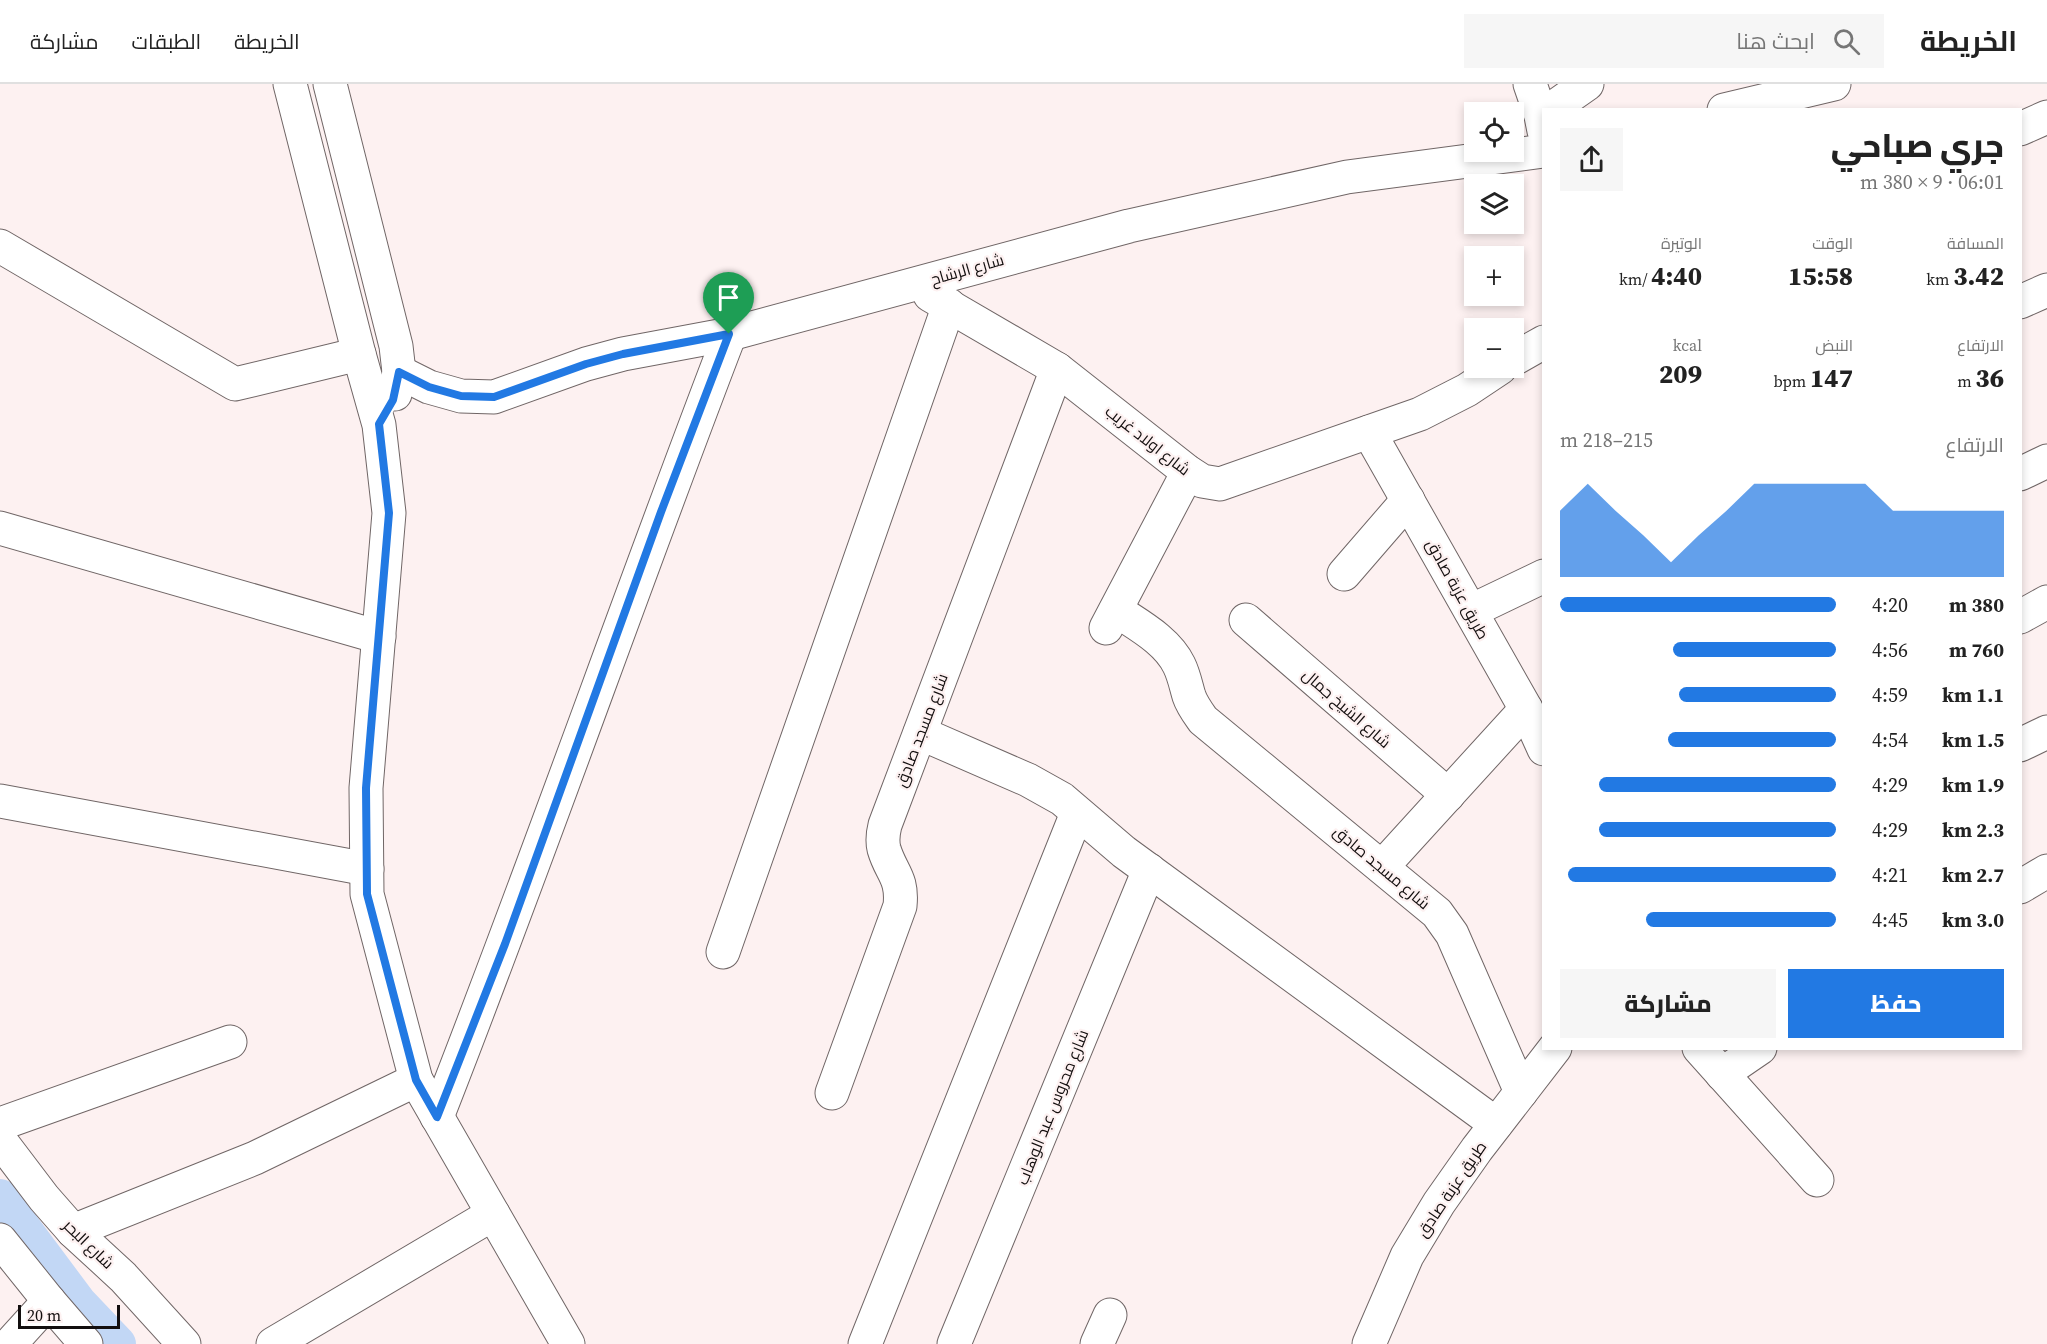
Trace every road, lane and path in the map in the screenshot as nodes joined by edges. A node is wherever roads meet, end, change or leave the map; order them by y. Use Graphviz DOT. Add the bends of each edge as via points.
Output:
graph roads {
  1 [pos="290,84"];
  2 [pos="330,84"];
  3 [pos="1530,84"];
  4 [pos="1587,84"];
  5 [pos="1834,84"];
  6 [pos="1557,108"];
  7 [pos="1732,108"];
  8 [pos="1542,113"];
  9 [pos="2047,117"];
  10 [pos="2022,128"];
  11 [pos="1542,151"];
  12 [pos="0,246"];
  13 [pos="913,285"];
  14 [pos="2047,290"];
  15 [pos="2022,301"];
  16 [pos="949,305"];
  17 [pos="729,334"];
  18 [pos="1542,343"];
  19 [pos="1524,353"];
  20 [pos="359,354"];
  21 [pos="1057,369"];
  22 [pos="399,372"];
  23 [pos="1485,378"];
  24 [pos="379,424"];
  25 [pos="1370,432"];
  26 [pos="2047,461"];
  27 [pos="1188,472"];
  28 [pos="2022,473"];
  29 [pos="1408,500"];
  30 [pos="0,528"];
  31 [pos="1344,574"];
  32 [pos="1542,577"];
  33 [pos="2047,602"];
  34 [pos="1471,611"];
  35 [pos="2022,616"];
  36 [pos="1246,620"];
  37 [pos="379,637"];
  38 [pos="1526,709"];
  39 [pos="2047,732"];
  40 [pos="920,733"];
  41 [pos="2022,744"];
  42 [pos="1542,745"];
  43 [pos="1448,795"];
  44 [pos="0,801"];
  45 [pos="1077,813"];
  46 [pos="1382,867"];
  47 [pos="367,869"];
  48 [pos="1149,870"];
  49 [pos="2047,871"];
  50 [pos="2022,886"];
  51 [pos="723,952"];
  52 [pos="230,1042"];
  53 [pos="1553,1050"];
  54 [pos="1701,1050"];
  55 [pos="1757,1050"];
  56 [pos="1722,1074"];
  57 [pos="416,1080"];
  58 [pos="1521,1092"];
  59 [pos="832,1094"];
  60 [pos="437,1117"];
  61 [pos="0,1124"];
  62 [pos="1496,1124"];
  63 [pos="0,1140"];
  64 [pos="1817,1180"];
  65 [pos="493,1214"];
  66 [pos="73,1231"];
  67 [pos="0,1240"];
  68 [pos="49,1301"];
  69 [pos="1110,1315"];
  70 [pos="10,1344"];
  71 [pos="87,1344"];
  72 [pos="184,1344"];
  73 [pos="273,1344"];
  74 [pos="567,1344"];
  75 [pos="866,1344"];
  76 [pos="954,1344"];
  77 [pos="1097,1344"];
  78 [pos="1369,1344"];
  1 -- 20 [label="street"];
  2 -- 22 [label="street" via="396,346"];
  3 -- 8 [label="street"];
  4 -- 6 [label="street"];
  5 -- 7 [label="street"];
  9 -- 10 [label="street"];
  11 -- 13 [label="street, شارع الرشاح" via="1347,177 1129,226"];
  12 -- 20 [label="street" via="235,384"];
  13 -- 16 [label="street, شارع اولاد غريب"];
  13 -- 17 [label="street, شارع الرشاح"];
  14 -- 15 [label="street"];
  16 -- 21 [label="street, شارع اولاد غريب"];
  16 -- 51 [label="street"];
  17 -- 22 [label="street, شارع الرشاح" via="623,354 494,397 461,396 429,387"];
  17 -- 60 [label="street" via="505,944"];
  18 -- 19 [label="street"];
  20 -- 24 [label="street"];
  21 -- 27 [label="street, شارع اولاد غريب"];
  21 -- 40 [label="street, شارع مسجد صادق"];
  22 -- 24 [label="street" via="393,400"];
  23 -- 25 [label="street, شارع اولاد غريب" via="1420,414"];
  24 -- 37 [label="street" via="389,513"];
  25 -- 27 [label="street, شارع اولاد غريب" via="1220,484 1202,481"];
  25 -- 29 [label="street, طريق عزبة صادق"];
  26 -- 28 [label="street"];
  27 -- 46 [label="street, شارع مسجد صادق" via="1111,619 1167,647 1179,663 1189,696 1203,720"];
  29 -- 31 [label="street"];
  29 -- 34 [label="street, طريق عزبة صادق"];
  30 -- 37 [label="street"];
  32 -- 34 [label="street"];
  33 -- 35 [label="street"];
  34 -- 38 [label="street, طريق عزبة صادق"];
  36 -- 43 [label="street, شارع الشيخ جمال"];
  37 -- 47 [label="street" via="366,788"];
  38 -- 42 [label="street, طريق عزبة صادق"];
  38 -- 43 [label="street"];
  39 -- 41 [label="street"];
  40 -- 45 [label="street" via="1037,785"];
  40 -- 59 [label="street, شارع مسجد صادق" via="883,837 900,884 900,906"];
  43 -- 46 [label="street"];
  44 -- 47 [label="street"];
  45 -- 48 [label="street"];
  45 -- 75 [label="street"];
  46 -- 58 [label="street, شارع مسجد صادق" via="1437,913 1452,934"];
  47 -- 57 [label="street" via="367,894"];
  48 -- 62 [label="street"];
  48 -- 76 [label="street, شارع محروس عبد الوهاب"];
  49 -- 50 [label="street"];
  52 -- 61 [label="street"];
  53 -- 58 [label="street, طريق عزبة صادق"];
  54 -- 56 [label="street"];
  55 -- 56 [label="street"];
  56 -- 64 [label="street"];
  57 -- 60 [label="street"];
  57 -- 66 [label="street" via="255,1158"];
  58 -- 62 [label="street, طريق عزبة صادق"];
  60 -- 65 [label="street"];
  62 -- 78 [label="street, طريق عزبة صادق" via="1407,1256"];
  63 -- 66 [label="street, شارع البحر"];
  65 -- 73 [label="street"];
  65 -- 74 [label="street"];
  66 -- 72 [label="street, شارع البحر" via="123,1277"];
  67 -- 68 [label="street"];
  68 -- 70 [label="street"];
  68 -- 71 [label="street"];
  69 -- 77 [label="street"];
}
